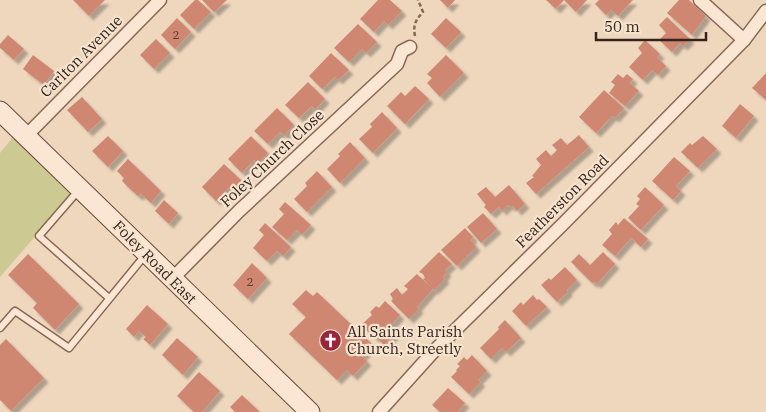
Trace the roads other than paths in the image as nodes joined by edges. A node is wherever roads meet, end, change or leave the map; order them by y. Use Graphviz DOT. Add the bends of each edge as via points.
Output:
graph roads {
  1 [pos="160,0"];
  2 [pos="700,0"];
  3 [pos="766,12"];
  4 [pos="744,40"];
  5 [pos="410,47"];
  6 [pos="0,112"];
  7 [pos="26,136"];
  8 [pos="80,188"];
  9 [pos="147,253"];
  10 [pos="172,279"];
  11 [pos="109,298"];
  12 [pos="0,328"];
  13 [pos="310,412"];
  14 [pos="379,412"];
  1 -- 7 [label="street, Carlton Avenue"];
  2 -- 4 [label="street"];
  3 -- 4 [label="street, Featherston Road"];
  4 -- 14 [label="street, Featherston Road" via="434,351"];
  5 -- 10 [label="street, Foley Church Close" via="402,51 403,66 239,210"];
  6 -- 7 [label="main road, Foley Road East"];
  7 -- 8 [label="main road, Foley Road East"];
  8 -- 9 [label="main road, Foley Road East"];
  8 -- 11 [label="lane" via="39,236"];
  9 -- 10 [label="main road, Foley Road East"];
  9 -- 11 [label="lane"];
  10 -- 13 [label="main road, Foley Road East"];
  11 -- 12 [label="lane" via="70,348 15,311"];
}
